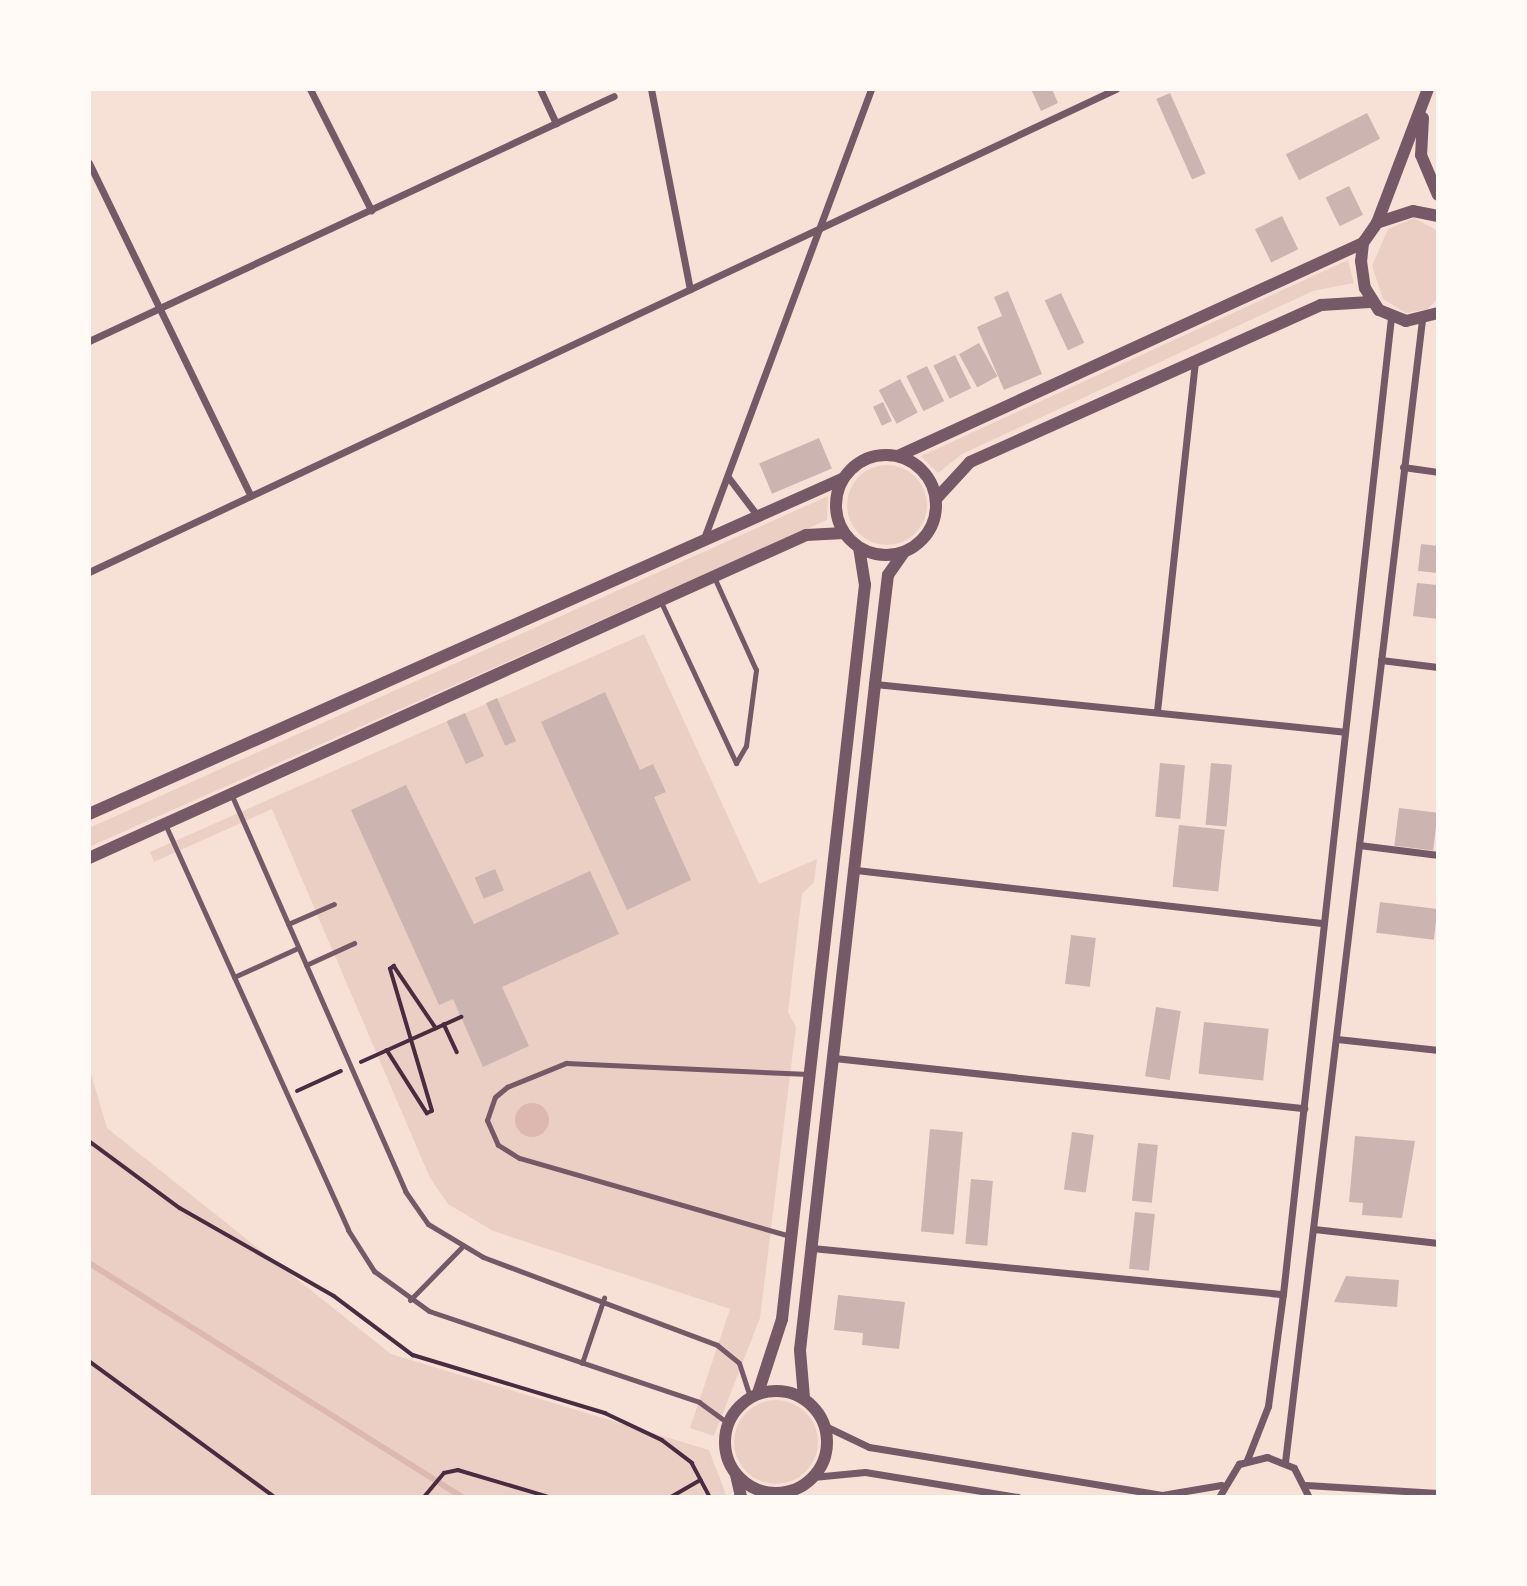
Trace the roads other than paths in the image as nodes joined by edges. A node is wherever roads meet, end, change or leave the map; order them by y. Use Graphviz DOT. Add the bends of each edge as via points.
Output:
graph roads {
  1 [pos="310,89"];
  2 [pos="540,89"];
  3 [pos="651,89"];
  4 [pos="872,89"];
  5 [pos="1116,89"];
  6 [pos="1427,90"];
  7 [pos="614,96"];
  8 [pos="556,123"];
  9 [pos="89,163"];
  10 [pos="1438,195"];
  11 [pos="371,210"];
  12 [pos="1434,212"];
  13 [pos="1377,223"];
  14 [pos="817,234"];
  15 [pos="1363,243"];
  16 [pos="691,289"];
  17 [pos="1370,302"];
  18 [pos="159,308"];
  19 [pos="1438,313"];
  20 [pos="1391,318"];
  21 [pos="1422,320"];
  22 [pos="89,341"];
  23 [pos="1195,361"];
  24 [pos="898,456"];
  25 [pos="1404,467"];
  26 [pos="1438,472"];
  27 [pos="728,477"];
  28 [pos="844,478"];
  29 [pos="251,496"];
  30 [pos="936,499"];
  31 [pos="757,515"];
  32 [pos="844,533"];
  33 [pos="703,541"];
  34 [pos="859,548"];
  35 [pos="904,552"];
  36 [pos="89,572"];
  37 [pos="713,576"];
  38 [pos="660,600"];
  39 [pos="1381,660"];
  40 [pos="1438,667"];
  41 [pos="875,684"];
  42 [pos="1157,711"];
  43 [pos="1345,732"];
  44 [pos="231,794"];
  45 [pos="89,814"];
  46 [pos="165,824"];
  47 [pos="1359,845"];
  48 [pos="1438,855"];
  49 [pos="89,858"];
  50 [pos="856,870"];
  51 [pos="334,904"];
  52 [pos="1324,923"];
  53 [pos="288,924"];
  54 [pos="354,943"];
  55 [pos="298,948"];
  56 [pos="306,965"];
  57 [pos="234,977"];
  58 [pos="1336,1039"];
  59 [pos="1438,1050"];
  60 [pos="834,1058"];
  61 [pos="810,1073"];
  62 [pos="1304,1108"];
  63 [pos="1314,1228"];
  64 [pos="791,1236"];
  65 [pos="1438,1243"];
  66 [pos="461,1248"];
  67 [pos="812,1248"];
  68 [pos="1283,1294"];
  69 [pos="604,1298"];
  70 [pos="410,1300"];
  71 [pos="582,1363"];
  72 [pos="754,1395"];
  73 [pos="804,1398"];
  74 [pos="728,1423"];
  75 [pos="825,1426"];
  76 [pos="1247,1460"];
  77 [pos="1285,1462"];
  78 [pos="736,1475"];
  79 [pos="813,1477"];
  80 [pos="1222,1485"];
  81 [pos="1306,1485"];
  82 [pos="797,1492"];
  83 [pos="1438,1493"];
  84 [pos="741,1497"];
  85 [pos="1018,1497"];
  86 [pos="1219,1497"];
  87 [pos="1308,1497"];
  1 -- 11 [label="street"];
  2 -- 8 [label="street"];
  3 -- 16 [label="street"];
  4 -- 14 [label="street"];
  5 -- 14 [label="street"];
  6 -- 10 [label="street" via="1420,144"];
  6 -- 13 [label="street"];
  7 -- 8 [label="street"];
  8 -- 11 [label="street"];
  9 -- 18 [label="street"];
  11 -- 18 [label="street"];
  12 -- 13 [label="street"];
  13 -- 15 [label="street"];
  14 -- 16 [label="street"];
  14 -- 27 [label="street"];
  15 -- 17 [label="street" via="1362,273"];
  15 -- 24 [label="street"];
  16 -- 29 [label="street"];
  17 -- 20 [label="street"];
  17 -- 23 [label="street" via="1321,304"];
  18 -- 22 [label="street"];
  18 -- 29 [label="street"];
  19 -- 21 [label="street"];
  20 -- 21 [label="street"];
  20 -- 43 [label="street"];
  21 -- 25 [label="street"];
  23 -- 30 [label="street" via="970,462"];
  23 -- 42 [label="street"];
  24 -- 28 [label="street" via="869,458"];
  24 -- 30 [label="street" via="924,472"];
  25 -- 26 [label="street"];
  25 -- 39 [label="street"];
  27 -- 31 [label="street"];
  27 -- 33 [label="street"];
  28 -- 31 [label="street"];
  28 -- 32 [label="street" via="836,511"];
  29 -- 36 [label="street"];
  30 -- 35 [label="street" via="925,536"];
  31 -- 33 [label="street"];
  32 -- 34 [label="street"];
  32 -- 37 [label="street" via="806,535"];
  33 -- 45 [label="street"];
  34 -- 35 [label="street" via="881,555"];
  34 -- 61 [label="street" via="866,585"];
  35 -- 41 [label="street" via="888,575"];
  37 -- 38 [label="street"];
  37 -- 38 [label="lane" via="756,670 746,746 736,763"];
  38 -- 44 [label="street"];
  39 -- 40 [label="street"];
  39 -- 47 [label="street"];
  41 -- 42 [label="street"];
  41 -- 50 [label="street"];
  42 -- 43 [label="street"];
  43 -- 52 [label="street"];
  44 -- 46 [label="street"];
  44 -- 53 [label="lane"];
  46 -- 49 [label="street"];
  46 -- 57 [label="lane"];
  47 -- 48 [label="street"];
  47 -- 58 [label="street"];
  50 -- 52 [label="street"];
  50 -- 60 [label="street"];
  51 -- 53 [label="lane"];
  52 -- 62 [label="street"];
  53 -- 55 [label="lane"];
  54 -- 56 [label="lane"];
  55 -- 56 [label="lane"];
  55 -- 57 [label="lane"];
  56 -- 66 [label="lane" via="415,1208"];
  57 -- 70 [label="lane" via="348,1230 374,1271"];
  58 -- 59 [label="street"];
  58 -- 63 [label="street"];
  60 -- 62 [label="street"];
  60 -- 67 [label="street"];
  61 -- 64 [label="street"];
  61 -- 64 [label="lane" via="566,1063 507,1087 495,1097 487,1120 499,1145 519,1158"];
  62 -- 68 [label="street"];
  63 -- 65 [label="street"];
  63 -- 77 [label="street"];
  64 -- 72 [label="street" via="779,1336"];
  66 -- 69 [label="lane"];
  66 -- 70 [label="lane"];
  67 -- 68 [label="street"];
  67 -- 73 [label="street" via="800,1350"];
  68 -- 76 [label="street" via="1268,1405"];
  69 -- 71 [label="lane"];
  69 -- 72 [label="lane" via="717,1345 739,1363"];
  70 -- 71 [label="lane"];
  71 -- 74 [label="lane" via="699,1402"];
  72 -- 73 [label="street" via="786,1391"];
  72 -- 74 [label="street"];
  73 -- 75 [label="street"];
  74 -- 78 [label="street" via="726,1455"];
  75 -- 79 [label="street" via="826,1453"];
  75 -- 80 [label="street" via="869,1447 1162,1495"];
  76 -- 77 [label="street"];
  76 -- 80 [label="street"];
  77 -- 81 [label="street"];
  78 -- 82 [label="street" via="766,1492"];
  78 -- 84 [label="street"];
  79 -- 82 [label="street"];
  79 -- 85 [label="street" via="864,1472"];
  80 -- 86 [label="street"];
  81 -- 83 [label="street"];
  81 -- 87 [label="street"];
}
